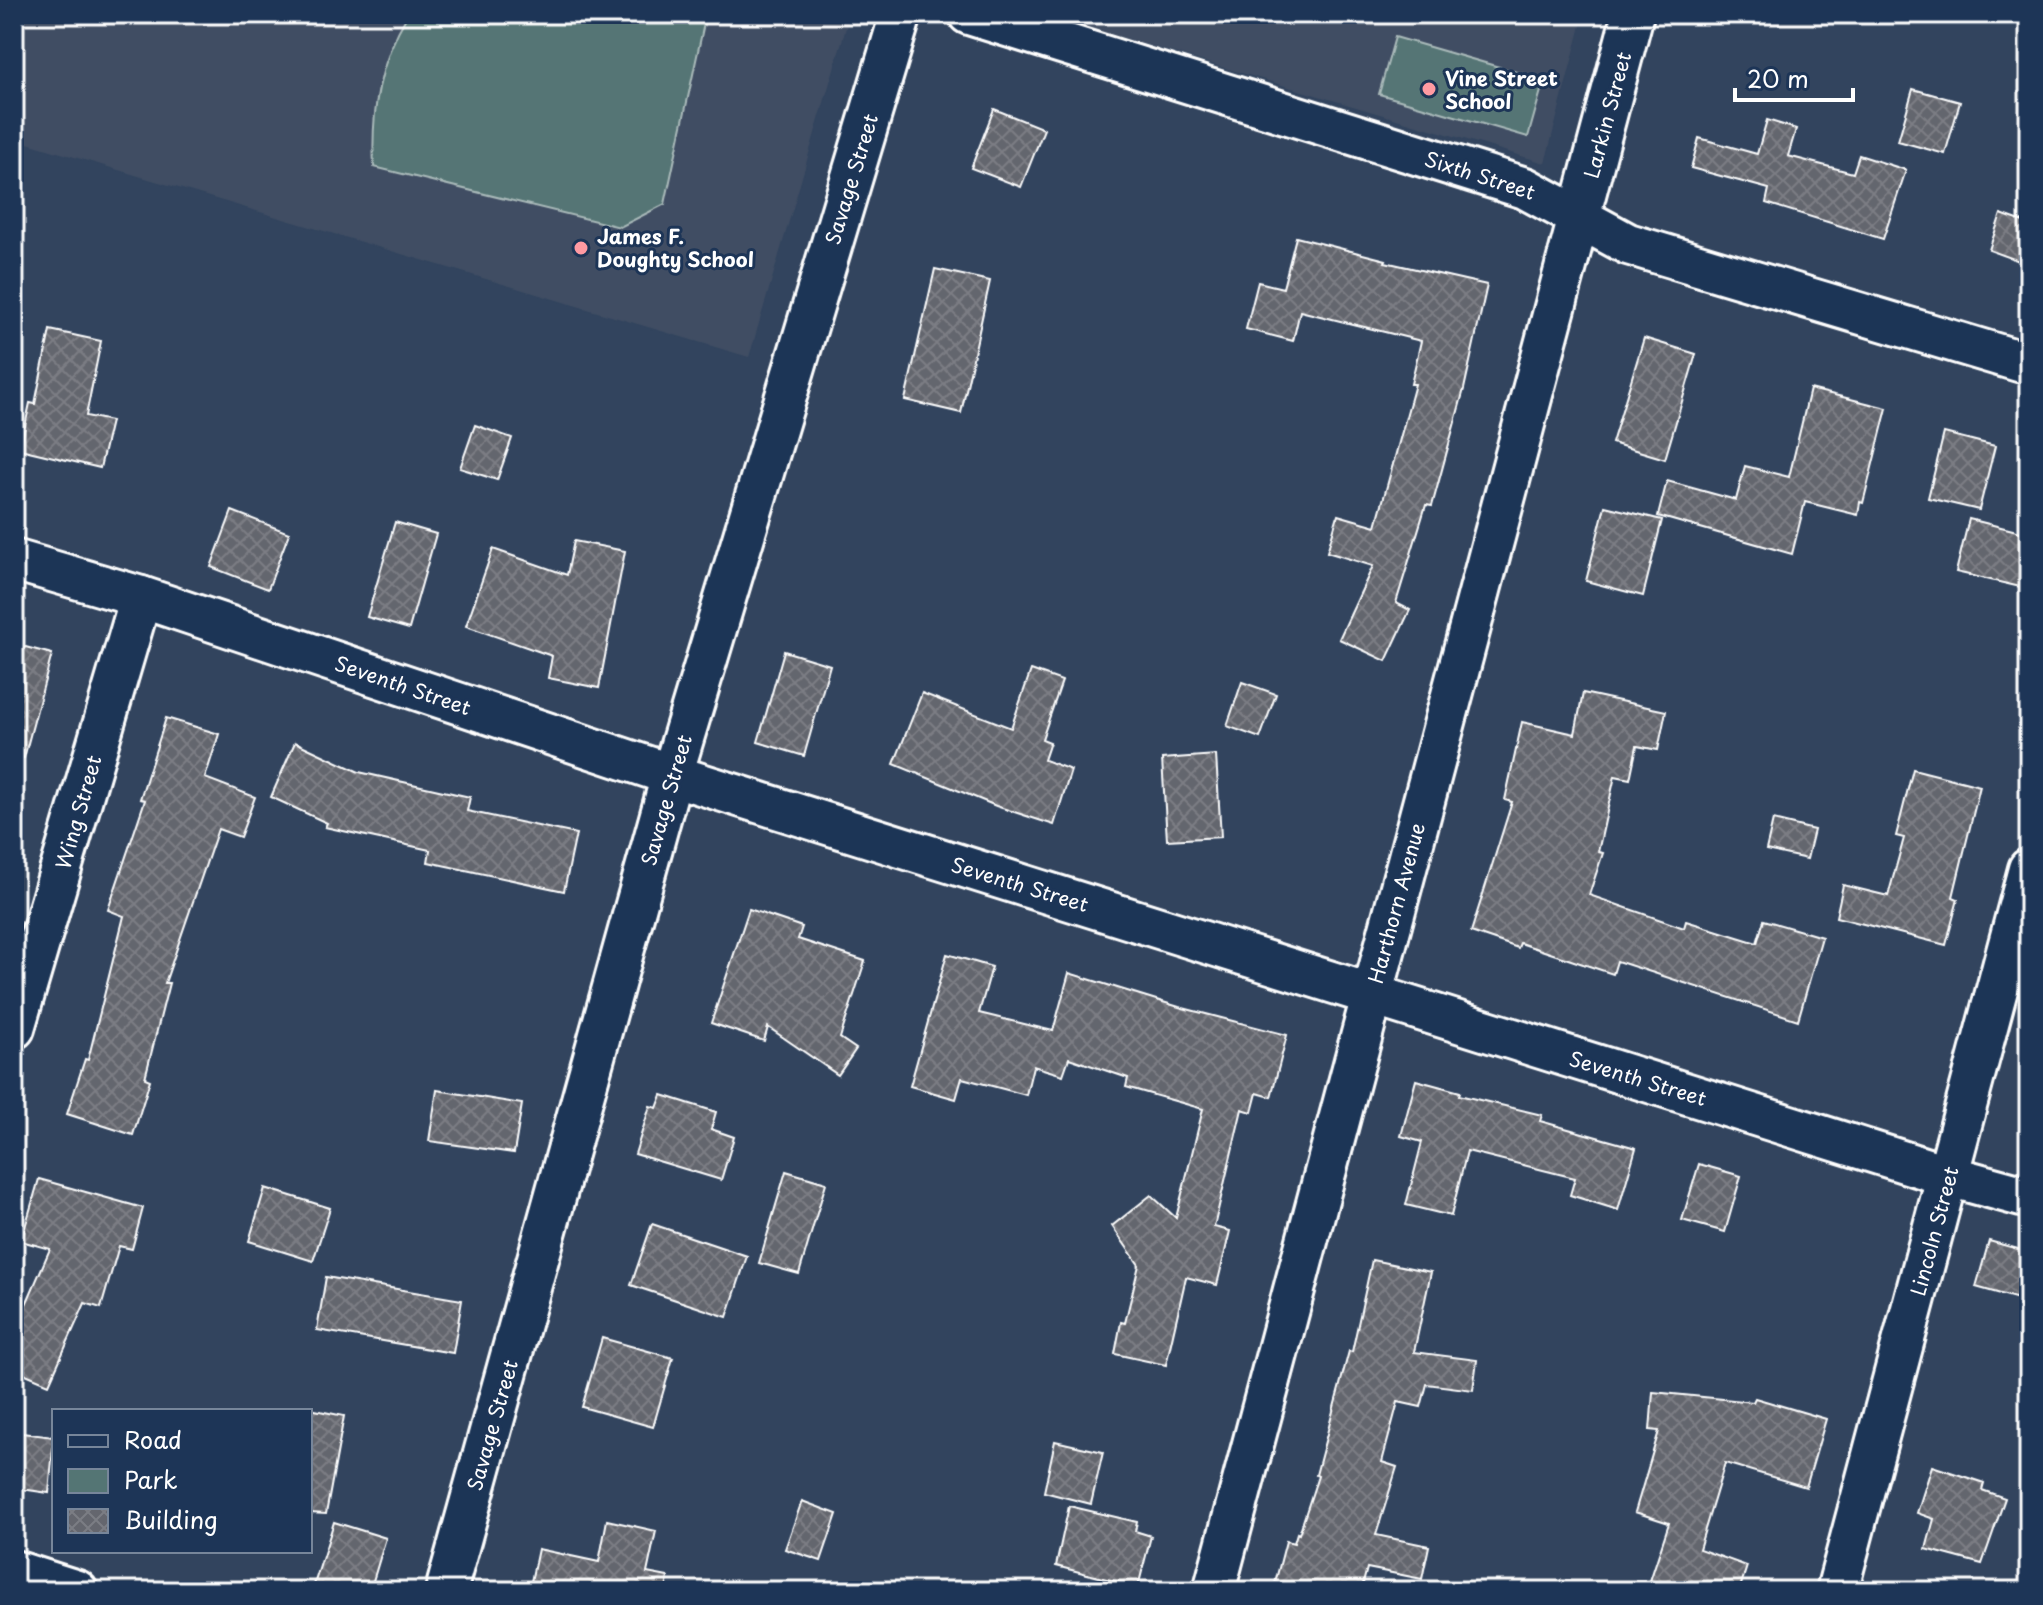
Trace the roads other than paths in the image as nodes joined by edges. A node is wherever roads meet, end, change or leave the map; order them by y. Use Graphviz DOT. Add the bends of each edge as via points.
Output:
graph roads {
  1 [pos="901,14"];
  2 [pos="969,14"];
  3 [pos="1633,14"];
  4 [pos="1580,216"];
  5 [pos="2029,364"];
  6 [pos="14,560"];
  7 [pos="141,597"];
  8 [pos="672,775"];
  9 [pos="2029,869"];
  10 [pos="1371,994"];
  11 [pos="14,1028"];
  12 [pos="1949,1176"];
  13 [pos="2029,1198"];
  14 [pos="14,1571"];
  15 [pos="77,1591"];
  16 [pos="446,1591"];
  17 [pos="1214,1591"];
  18 [pos="1837,1591"];
  1 -- 8 [label="street, Savage Street"];
  2 -- 4 [label="street, Sixth Street" via="1525,188"];
  3 -- 4 [label="street, Larkin Street"];
  4 -- 5 [label="street, Sixth Street" via="1628,244"];
  4 -- 10 [label="street, Harthorn Avenue"];
  6 -- 7 [label="street, Seventh Street"];
  7 -- 8 [label="street, Seventh Street"];
  7 -- 11 [label="street, Wing Street"];
  8 -- 10 [label="street, Seventh Street"];
  8 -- 16 [label="street, Savage Street"];
  9 -- 12 [label="street, Lincoln Street"];
  10 -- 12 [label="street, Seventh Street"];
  10 -- 17 [label="street, Harthorn Avenue"];
  12 -- 13 [label="street, Seventh Street"];
  12 -- 18 [label="street, Lincoln Street"];
  14 -- 15 [label="street"];
}
